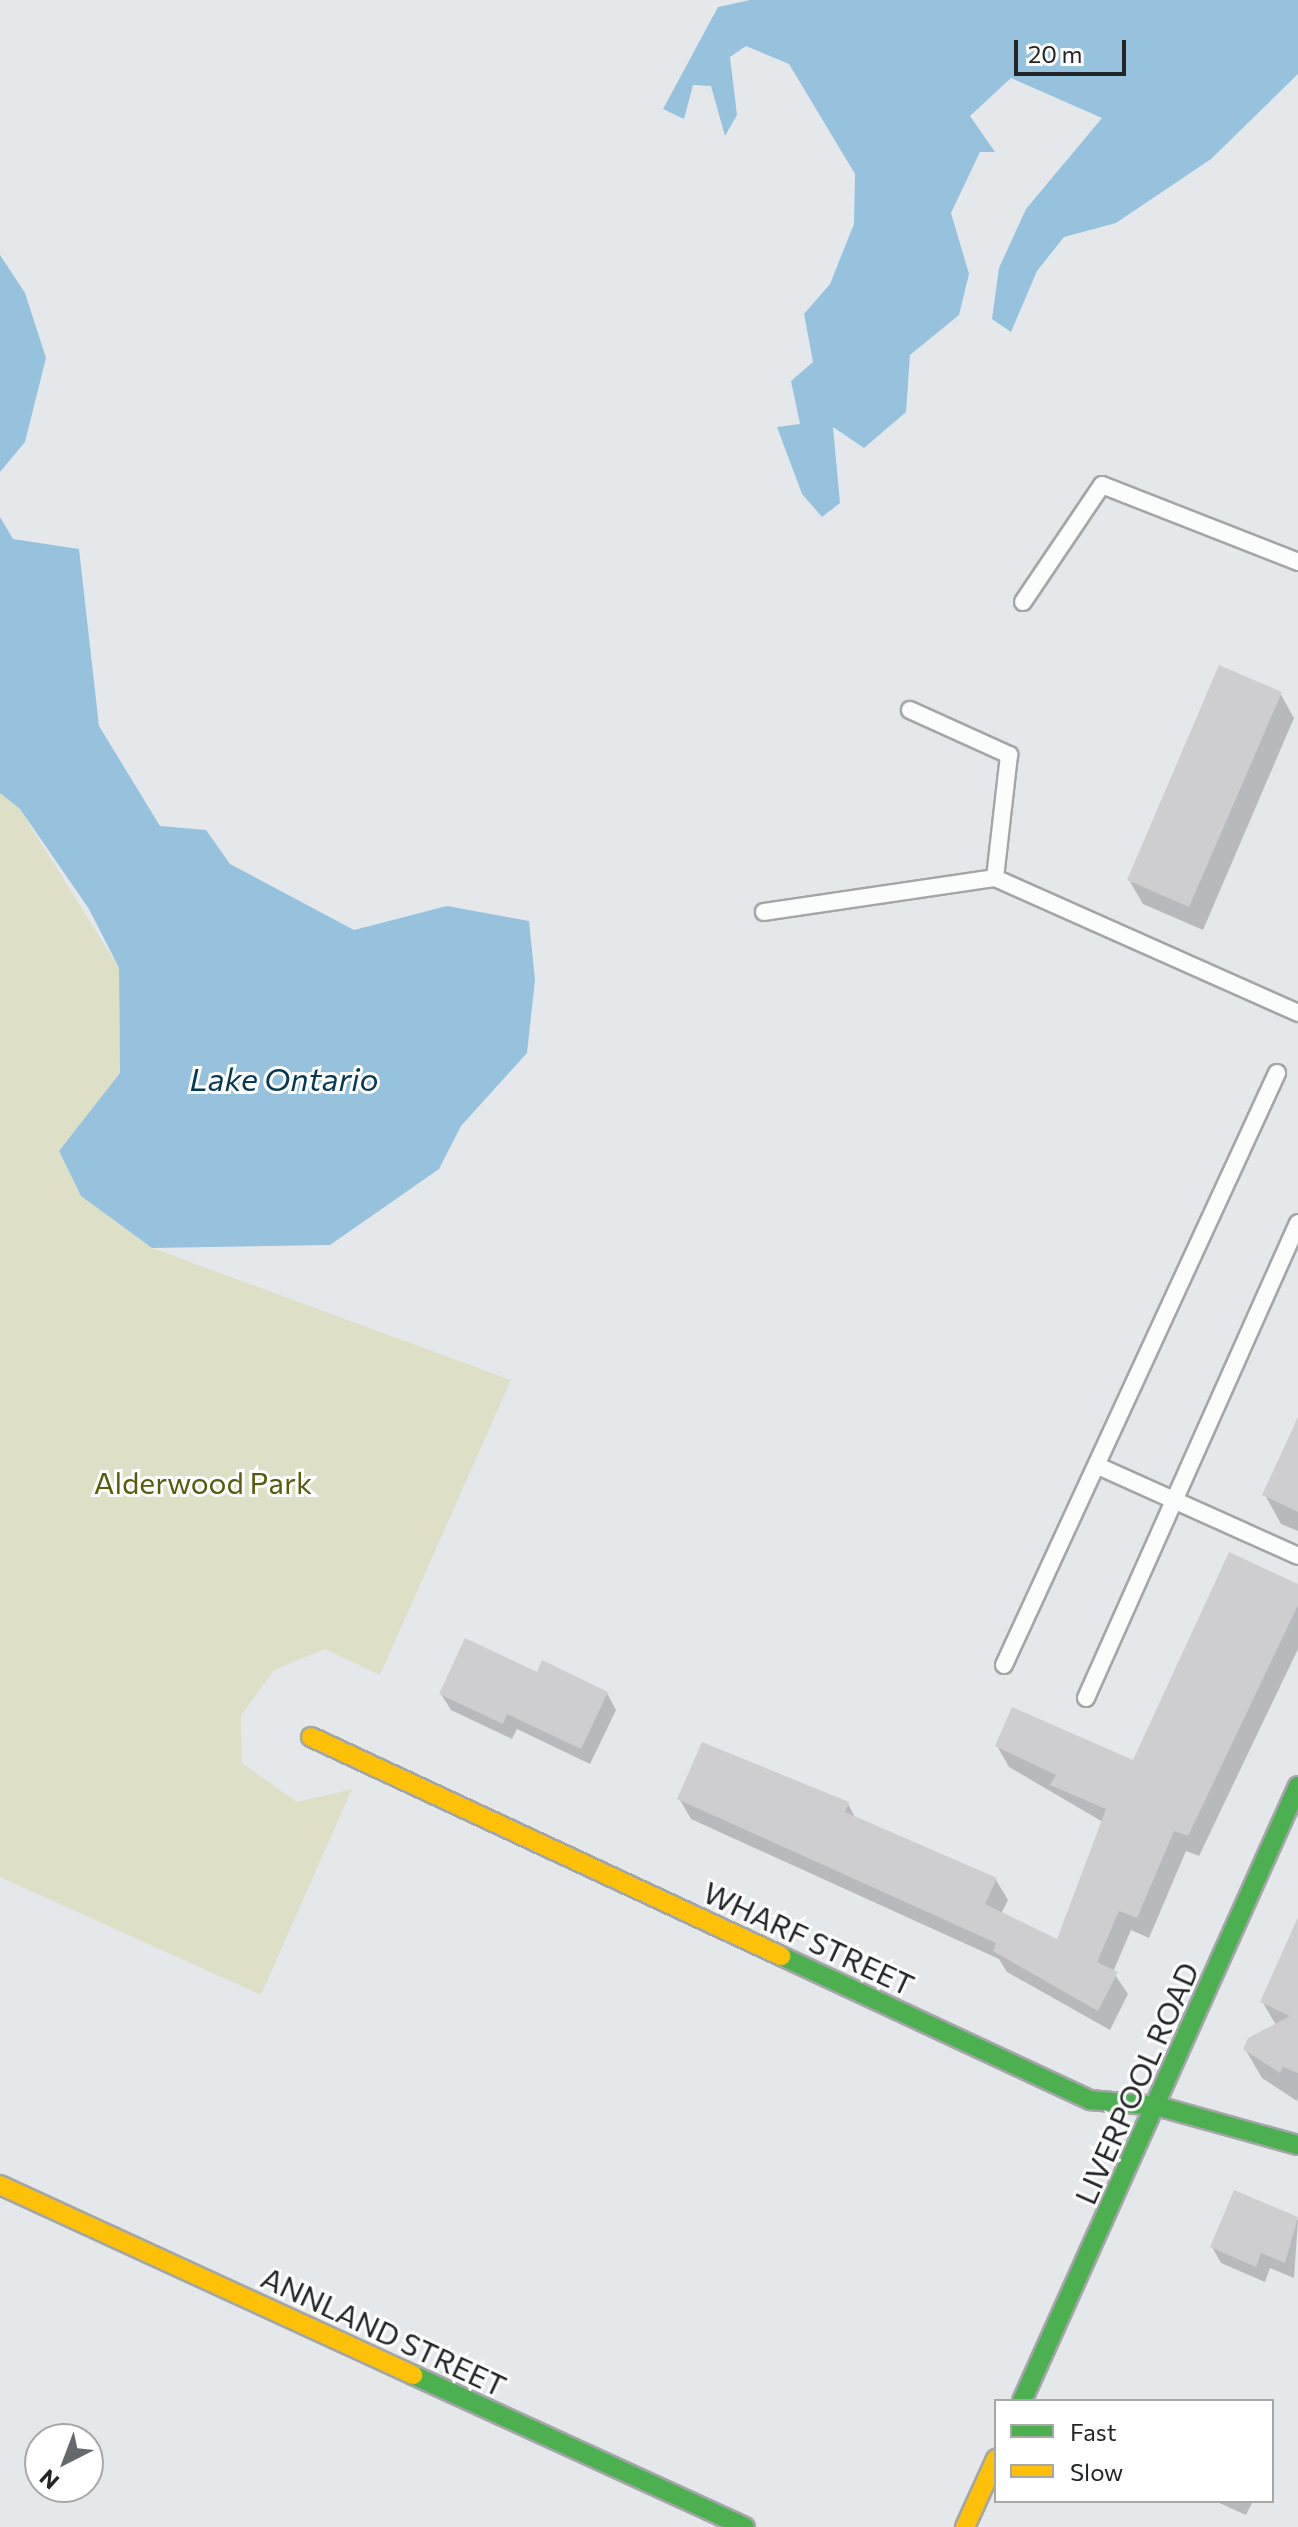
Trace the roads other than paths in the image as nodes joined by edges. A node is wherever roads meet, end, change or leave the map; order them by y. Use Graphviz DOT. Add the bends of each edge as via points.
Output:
graph roads {
  1 [pos="1298,562"];
  2 [pos="1023,602"];
  3 [pos="910,710"];
  4 [pos="995,878"];
  5 [pos="764,912"];
  6 [pos="1298,1013"];
  7 [pos="1277,1073"];
  8 [pos="1298,1223"];
  9 [pos="1098,1466"];
  10 [pos="1175,1502"];
  11 [pos="1298,1556"];
  12 [pos="1004,1665"];
  13 [pos="1086,1698"];
  14 [pos="311,1737"];
  15 [pos="1298,1786"];
  16 [pos="1157,2106"];
  17 [pos="1298,2145"];
  18 [pos="0,2185"];
  19 [pos="1023,2399"];
  20 [pos="994,2463"];
  21 [pos="745,2527"];
  22 [pos="965,2527"];
  1 -- 2 [label="lane" via="1102,485"];
  3 -- 4 [label="lane" via="1009,755"];
  4 -- 5 [label="lane"];
  4 -- 6 [label="lane"];
  7 -- 9 [label="lane"];
  8 -- 10 [label="lane"];
  9 -- 10 [label="lane"];
  9 -- 12 [label="lane"];
  10 -- 11 [label="lane"];
  10 -- 13 [label="lane"];
  14 -- 16 [label="street, WHARF STREET" via="1090,2100"];
  15 -- 16 [label="street, LIVERPOOL ROAD"];
  16 -- 17 [label="street, WHARF STREET"];
  16 -- 19 [label="street, LIVERPOOL ROAD"];
  18 -- 21 [label="street, ANNLAND STREET"];
  20 -- 22 [label="street"];
}
